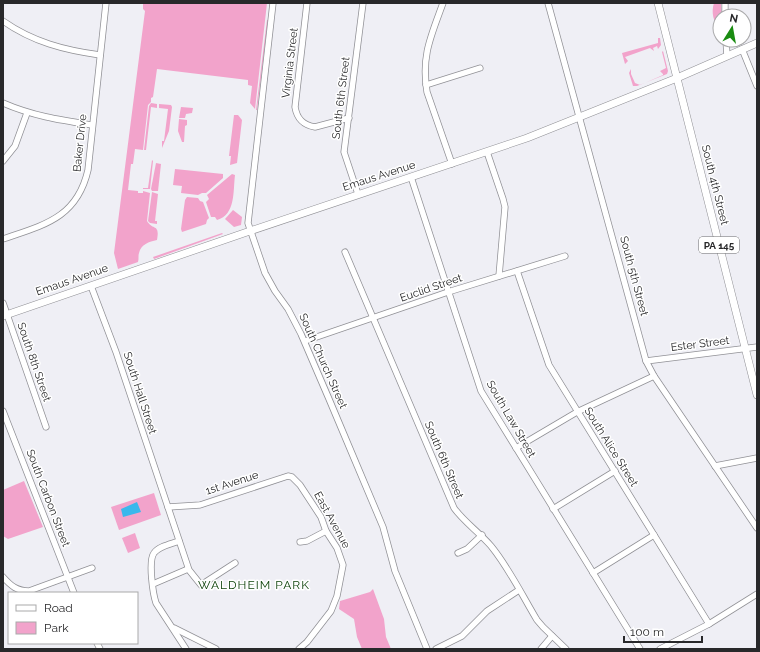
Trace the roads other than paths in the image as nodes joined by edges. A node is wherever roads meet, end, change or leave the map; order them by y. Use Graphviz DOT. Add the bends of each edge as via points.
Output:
graph roads {
  1 [pos="106,3"];
  2 [pos="273,3"];
  3 [pos="307,3"];
  4 [pos="363,3"];
  5 [pos="443,3"];
  6 [pos="548,3"];
  7 [pos="658,3"];
  8 [pos="3,21"];
  9 [pos="757,44"];
  10 [pos="726,48"];
  11 [pos="742,50"];
  12 [pos="100,55"];
  13 [pos="727,56"];
  14 [pos="480,68"];
  15 [pos="677,78"];
  16 [pos="426,85"];
  17 [pos="757,86"];
  18 [pos="3,103"];
  19 [pos="27,113"];
  20 [pos="580,117"];
  21 [pos="349,118"];
  22 [pos="92,125"];
  23 [pos="487,152"];
  24 [pos="3,161"];
  25 [pos="452,164"];
  26 [pos="411,177"];
  27 [pos="358,194"];
  28 [pos="250,231"];
  29 [pos="3,239"];
  30 [pos="345,252"];
  31 [pos="565,256"];
  32 [pos="517,271"];
  33 [pos="499,276"];
  34 [pos="91,286"];
  35 [pos="448,292"];
  36 [pos="3,303"];
  37 [pos="5,315"];
  38 [pos="373,318"];
  39 [pos="305,341"];
  40 [pos="757,347"];
  41 [pos="745,348"];
  42 [pos="646,360"];
  43 [pos="654,376"];
  44 [pos="757,395"];
  45 [pos="3,411"];
  46 [pos="578,412"];
  47 [pos="46,427"];
  48 [pos="516,448"];
  49 [pos="757,458"];
  50 [pos="715,466"];
  51 [pos="615,471"];
  52 [pos="300,485"];
  53 [pos="168,507"];
  54 [pos="553,509"];
  55 [pos="757,528"];
  56 [pos="326,530"];
  57 [pos="482,535"];
  58 [pos="654,535"];
  59 [pos="179,541"];
  60 [pos="300,542"];
  61 [pos="458,553"];
  62 [pos="235,562"];
  63 [pos="92,568"];
  64 [pos="188,569"];
  65 [pos="593,573"];
  66 [pos="3,577"];
  67 [pos="67,577"];
  68 [pos="153,584"];
  69 [pos="519,590"];
  70 [pos="74,592"];
  71 [pos="757,594"];
  72 [pos="709,624"];
  73 [pos="173,628"];
  74 [pos="552,636"];
  75 [pos="186,649"];
  76 [pos="216,649"];
  77 [pos="299,649"];
  78 [pos="427,649"];
  79 [pos="436,649"];
  80 [pos="541,649"];
  81 [pos="566,649"];
  82 [pos="640,649"];
  83 [pos="660,649"];
  1 -- 12 [label="street, Baker Drive"];
  2 -- 28 [label="street, South Church Street" via="248,223"];
  3 -- 21 [label="street, Virginia Street" via="296,112 301,121 314,127"];
  4 -- 21 [label="street, South 6th Street"];
  5 -- 16 [label="street" via="426,51"];
  6 -- 20 [label="street, South 5th Street"];
  7 -- 15 [label="main road, South 4th Street / PA 145"];
  8 -- 12 [label="street" via="43,42 72,51"];
  9 -- 11 [label="main road, Emaus Avenue"];
  10 -- 13 [label="street"];
  11 -- 13 [label="main road, Emaus Avenue"];
  11 -- 17 [label="street"];
  12 -- 22 [label="street, Baker Drive"];
  13 -- 15 [label="main road, Emaus Avenue"];
  14 -- 16 [label="street"];
  15 -- 20 [label="main road, Emaus Avenue"];
  15 -- 41 [label="main road, South 4th Street / PA 145"];
  16 -- 25 [label="street"];
  18 -- 19 [label="street"];
  19 -- 22 [label="street"];
  19 -- 24 [label="street" via="15,146"];
  20 -- 23 [label="main road, Emaus Avenue"];
  20 -- 42 [label="street, South 5th Street"];
  21 -- 27 [label="street, South 6th Street" via="344,152"];
  22 -- 29 [label="street, Baker Drive" via="86,180 72,205 51,222"];
  23 -- 25 [label="main road, Emaus Avenue"];
  23 -- 33 [label="street" via="505,207"];
  25 -- 26 [label="main road, Emaus Avenue"];
  26 -- 27 [label="main road, Emaus Avenue"];
  26 -- 35 [label="street, South Law Street"];
  27 -- 28 [label="main road, Emaus Avenue"];
  28 -- 34 [label="main road, Emaus Avenue"];
  28 -- 39 [label="street, South Church Street" via="267,277"];
  30 -- 38 [label="street, South 6th Street"];
  31 -- 32 [label="street, Euclid Street"];
  32 -- 33 [label="street, Euclid Street"];
  32 -- 46 [label="street, South Alice Street" via="548,362"];
  33 -- 35 [label="street, Euclid Street"];
  34 -- 37 [label="main road, Emaus Avenue"];
  34 -- 53 [label="street, South Hall Street"];
  35 -- 38 [label="street, Euclid Street"];
  35 -- 48 [label="street, South Law Street" via="481,391"];
  36 -- 37 [label="street, South 8th Street"];
  37 -- 47 [label="street, South 8th Street"];
  38 -- 39 [label="street, Euclid Street"];
  38 -- 57 [label="street, South 6th Street" via="454,508"];
  39 -- 78 [label="street, South Church Street" via="383,528 395,571"];
  40 -- 41 [label="street, Ester Street"];
  41 -- 42 [label="street, Ester Street"];
  41 -- 44 [label="main road, South 4th Street / PA 145"];
  42 -- 43 [label="street, South 5th Street"];
  43 -- 46 [label="street"];
  43 -- 50 [label="street, South 5th Street"];
  45 -- 67 [label="street, South Carbon Street"];
  46 -- 48 [label="street"];
  46 -- 51 [label="street, South Alice Street"];
  48 -- 54 [label="street, South Law Street"];
  49 -- 50 [label="street"];
  50 -- 55 [label="street, South 5th Street"];
  51 -- 54 [label="street"];
  51 -- 58 [label="street, South Alice Street"];
  52 -- 53 [label="street, 1st Avenue" via="288,476 200,505"];
  52 -- 56 [label="street, East Avenue" via="321,517"];
  53 -- 59 [label="street"];
  54 -- 65 [label="street, South Law Street"];
  56 -- 60 [label="street" via="307,541"];
  56 -- 77 [label="street, East Avenue" via="343,564 339,587 331,611"];
  57 -- 61 [label="street" via="467,549"];
  57 -- 69 [label="street, South 6th Street"];
  58 -- 65 [label="street"];
  58 -- 72 [label="street, South Alice Street"];
  59 -- 64 [label="street"];
  59 -- 68 [label="street" via="154,552 151,560"];
  62 -- 64 [label="street" via="201,585"];
  63 -- 67 [label="street"];
  64 -- 68 [label="street"];
  65 -- 82 [label="street, South Law Street"];
  66 -- 67 [label="street" via="18,590 29,591"];
  67 -- 70 [label="street, South Carbon Street"];
  68 -- 73 [label="street" via="156,603"];
  69 -- 74 [label="street, South 6th Street" via="537,620"];
  69 -- 79 [label="street" via="487,611 462,636"];
  71 -- 72 [label="street"];
  72 -- 83 [label="street"];
  73 -- 75 [label="street"];
  73 -- 76 [label="street"];
  74 -- 80 [label="street"];
  74 -- 81 [label="street, South 6th Street"];
}
